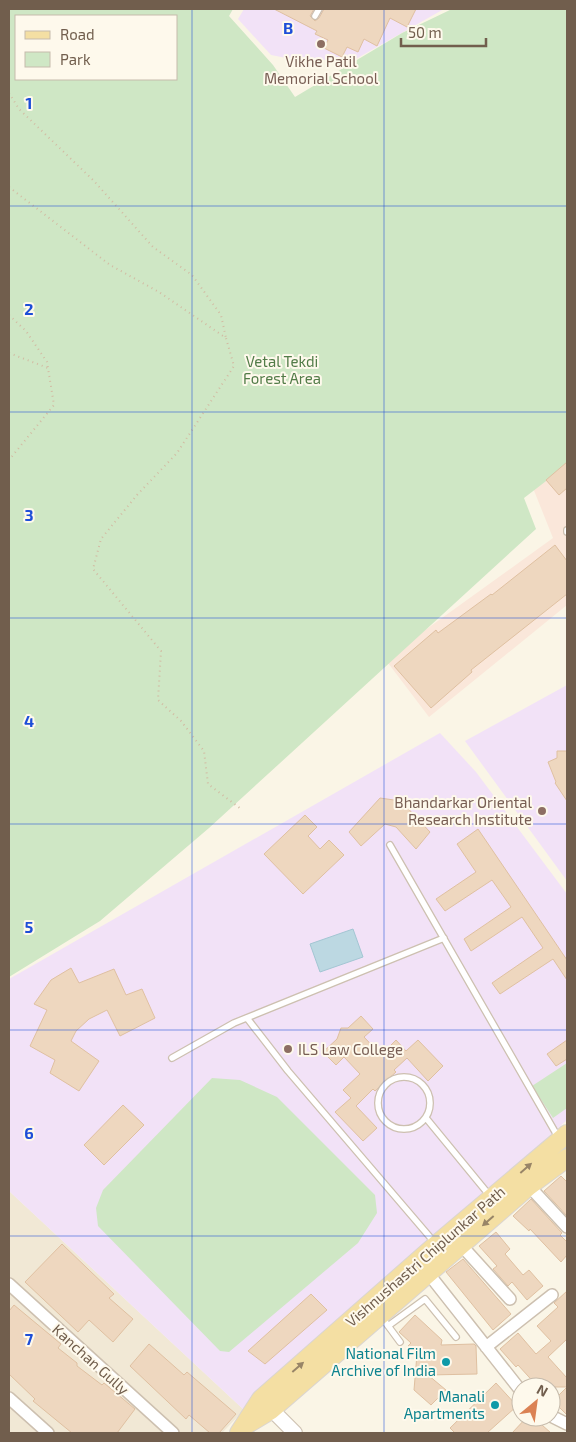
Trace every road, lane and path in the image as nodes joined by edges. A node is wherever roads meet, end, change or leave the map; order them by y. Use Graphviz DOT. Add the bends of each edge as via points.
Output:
graph roads {
  1 [pos="319,9"];
  2 [pos="315,16"];
  3 [pos="9,93"];
  4 [pos="9,187"];
  5 [pos="9,315"];
  6 [pos="226,338"];
  7 [pos="9,353"];
  8 [pos="48,368"];
  9 [pos="9,460"];
  10 [pos="241,809"];
  11 [pos="390,845"];
  12 [pos="444,938"];
  13 [pos="247,1018"];
  14 [pos="172,1058"];
  15 [pos="426,1118"];
  16 [pos="563,1136"];
  17 [pos="567,1158"];
  18 [pos="530,1186"];
  19 [pos="491,1198"];
  20 [pos="567,1227"];
  21 [pos="437,1244"];
  22 [pos="461,1245"];
  23 [pos="428,1273"];
  24 [pos="9,1284"];
  25 [pos="552,1295"];
  26 [pos="510,1299"];
  27 [pos="384,1321"];
  28 [pos="456,1337"];
  29 [pos="400,1342"];
  30 [pos="486,1347"];
  31 [pos="511,1378"];
  32 [pos="9,1398"];
  33 [pos="266,1405"];
  34 [pos="242,1429"];
  35 [pos="48,1433"];
  36 [pos="172,1433"];
  37 [pos="295,1433"];
  1 -- 2 [label="lane"];
  3 -- 6 [label="path" via="19,109 94,181 153,247 192,275 221,315"];
  4 -- 6 [label="path" via="110,265 159,292"];
  5 -- 8 [label="path" via="26,331"];
  6 -- 10 [label="path" via="234,366 227,380 177,454 101,539 93,569 161,651 158,700 181,721 204,751 208,784"];
  7 -- 8 [label="path"];
  8 -- 9 [label="path" via="54,406"];
  11 -- 12 [label="lane"];
  12 -- 13 [label="lane"];
  12 -- 16 [label="lane"];
  13 -- 14 [label="lane"];
  13 -- 21 [label="lane" via="288,1071"];
  15 -- 15 [label="lane" via="411,1128 402,1129 386,1122 378,1106 382,1088 388,1082 406,1077 422,1084 430,1101"];
  15 -- 19 [label="lane"];
  19 -- 16 [label="main road, Vishnushastri Chiplunkar Path, one-way"];
  17 -- 18 [label="main road, Vishnushastri Chiplunkar Path"];
  18 -- 20 [label="street"];
  18 -- 22 [label="main road, Vishnushastri Chiplunkar Path, one-way"];
  19 -- 21 [label="main road, Vishnushastri Chiplunkar Path"];
  33 -- 21 [label="main road, Vishnushastri Chiplunkar Path, one-way"];
  22 -- 23 [label="main road, Vishnushastri Chiplunkar Path"];
  22 -- 26 [label="street"];
  23 -- 27 [label="main road, Vishnushastri Chiplunkar Path"];
  23 -- 30 [label="street"];
  24 -- 36 [label="street, Kanchan Gully"];
  25 -- 30 [label="street"];
  27 -- 28 [label="lane" via="425,1299"];
  27 -- 29 [label="lane"];
  27 -- 33 [label="main road, Vishnushastri Chiplunkar Path"];
  30 -- 31 [label="street"];
  32 -- 35 [label="street"];
  33 -- 34 [label="main road, Vishnushastri Chiplunkar Path"];
  33 -- 37 [label="street"];
}
